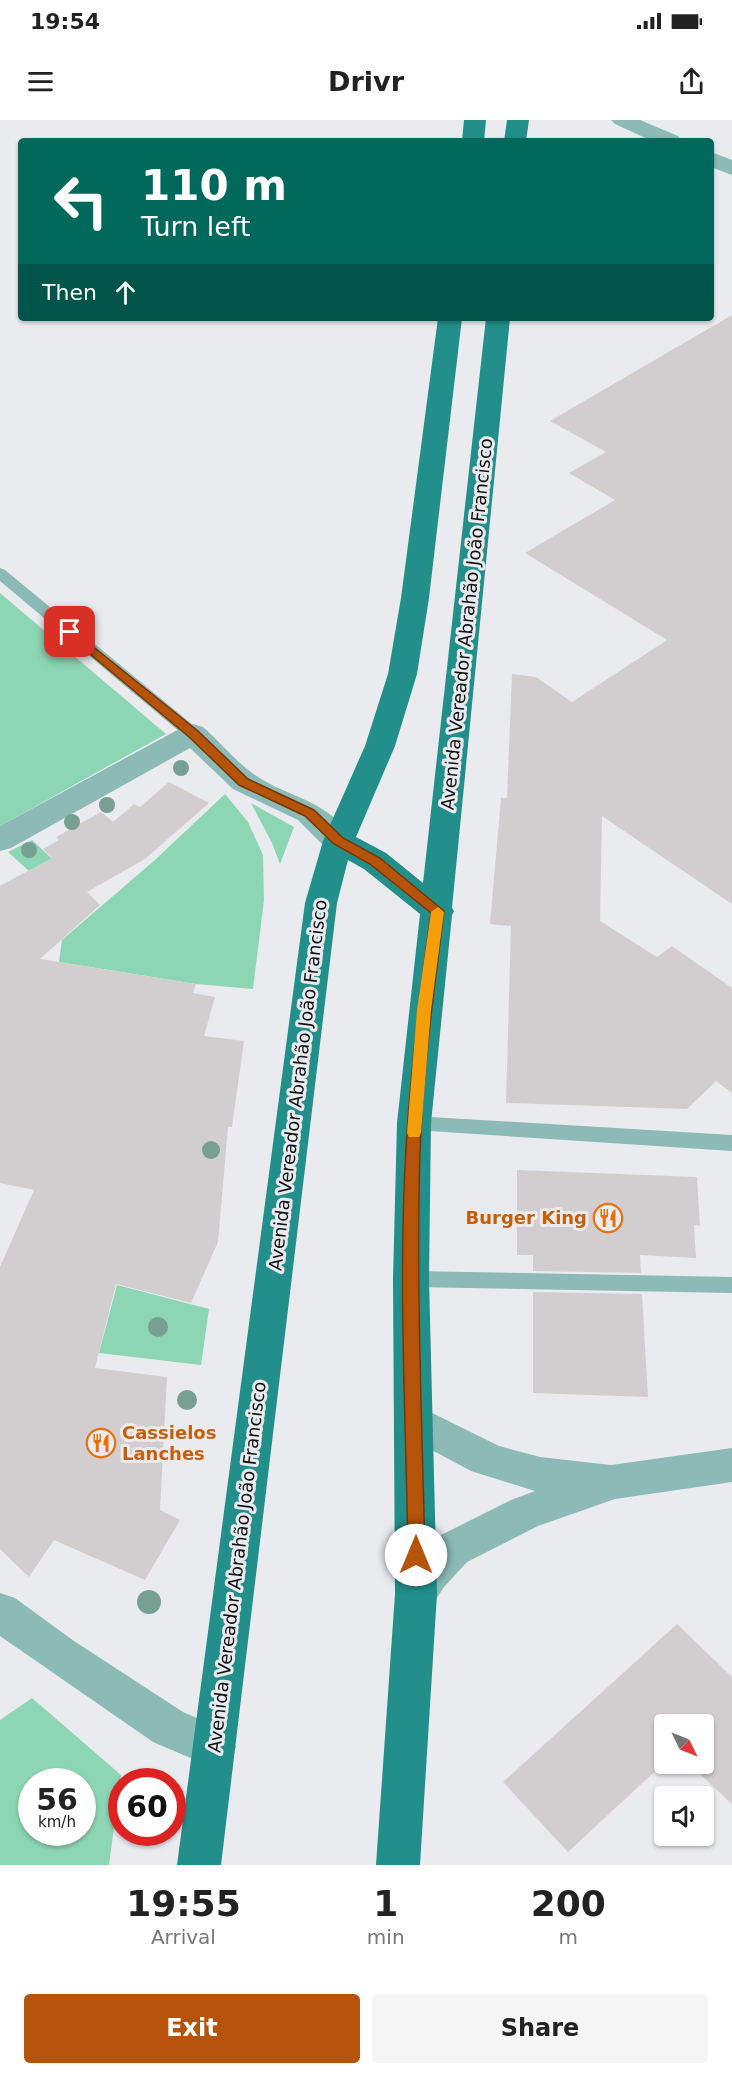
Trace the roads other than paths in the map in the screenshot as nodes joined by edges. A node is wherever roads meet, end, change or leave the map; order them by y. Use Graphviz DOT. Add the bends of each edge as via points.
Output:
graph roads {
  1 [pos="476,120"];
  2 [pos="518,120"];
  3 [pos="622,120"];
  4 [pos="473,138"];
  5 [pos="515,138"];
  6 [pos="663,138"];
  7 [pos="714,160"];
  8 [pos="732,168"];
  9 [pos="450,321"];
  10 [pos="498,321"];
  11 [pos="0,573"];
  12 [pos="193,734"];
  13 [pos="0,840"];
  14 [pos="338,841"];
  15 [pos="438,911"];
  16 [pos="414,1124"];
  17 [pos="732,1143"];
  18 [pos="411,1279"];
  19 [pos="732,1285"];
  20 [pos="414,1421"];
  21 [pos="732,1465"];
  22 [pos="615,1481"];
  23 [pos="417,1594"];
  24 [pos="0,1612"];
  25 [pos="214,1747"];
  26 [pos="199,1865"];
  27 [pos="398,1865"];
  1 -- 4 [label="main road"];
  2 -- 5 [label="main road"];
  3 -- 6 [label="street"];
  7 -- 8 [label="street"];
  9 -- 14 [label="main road, Avenida Vereador Abrahão João Francisco" via="407,654 385,733"];
  10 -- 15 [label="main road, Avenida Vereador Abrahão João Francisco"];
  11 -- 12 [label="lane"];
  12 -- 13 [label="street"];
  12 -- 14 [label="street" via="244,782 309,813"];
  14 -- 15 [label="main road" via="375,861"];
  14 -- 25 [label="main road, Avenida Vereador Abrahão João Francisco" via="321,903"];
  15 -- 16 [label="main road, Avenida Vereador Abrahão João Francisco"];
  16 -- 17 [label="lane"];
  16 -- 18 [label="main road, Avenida Vereador Abrahão João Francisco"];
  18 -- 19 [label="lane"];
  18 -- 20 [label="main road, Avenida Vereador Abrahão João Francisco"];
  20 -- 22 [label="street" via="448,1442 495,1462 532,1473"];
  20 -- 23 [label="main road, Avenida Vereador Abrahão João Francisco"];
  21 -- 22 [label="street"];
  22 -- 23 [label="street" via="525,1513 453,1549"];
  23 -- 27 [label="main road, Avenida Vereador Abrahão João Francisco"];
  24 -- 25 [label="street" via="168,1727"];
  25 -- 26 [label="main road, Avenida Vereador Abrahão João Francisco"];
}
